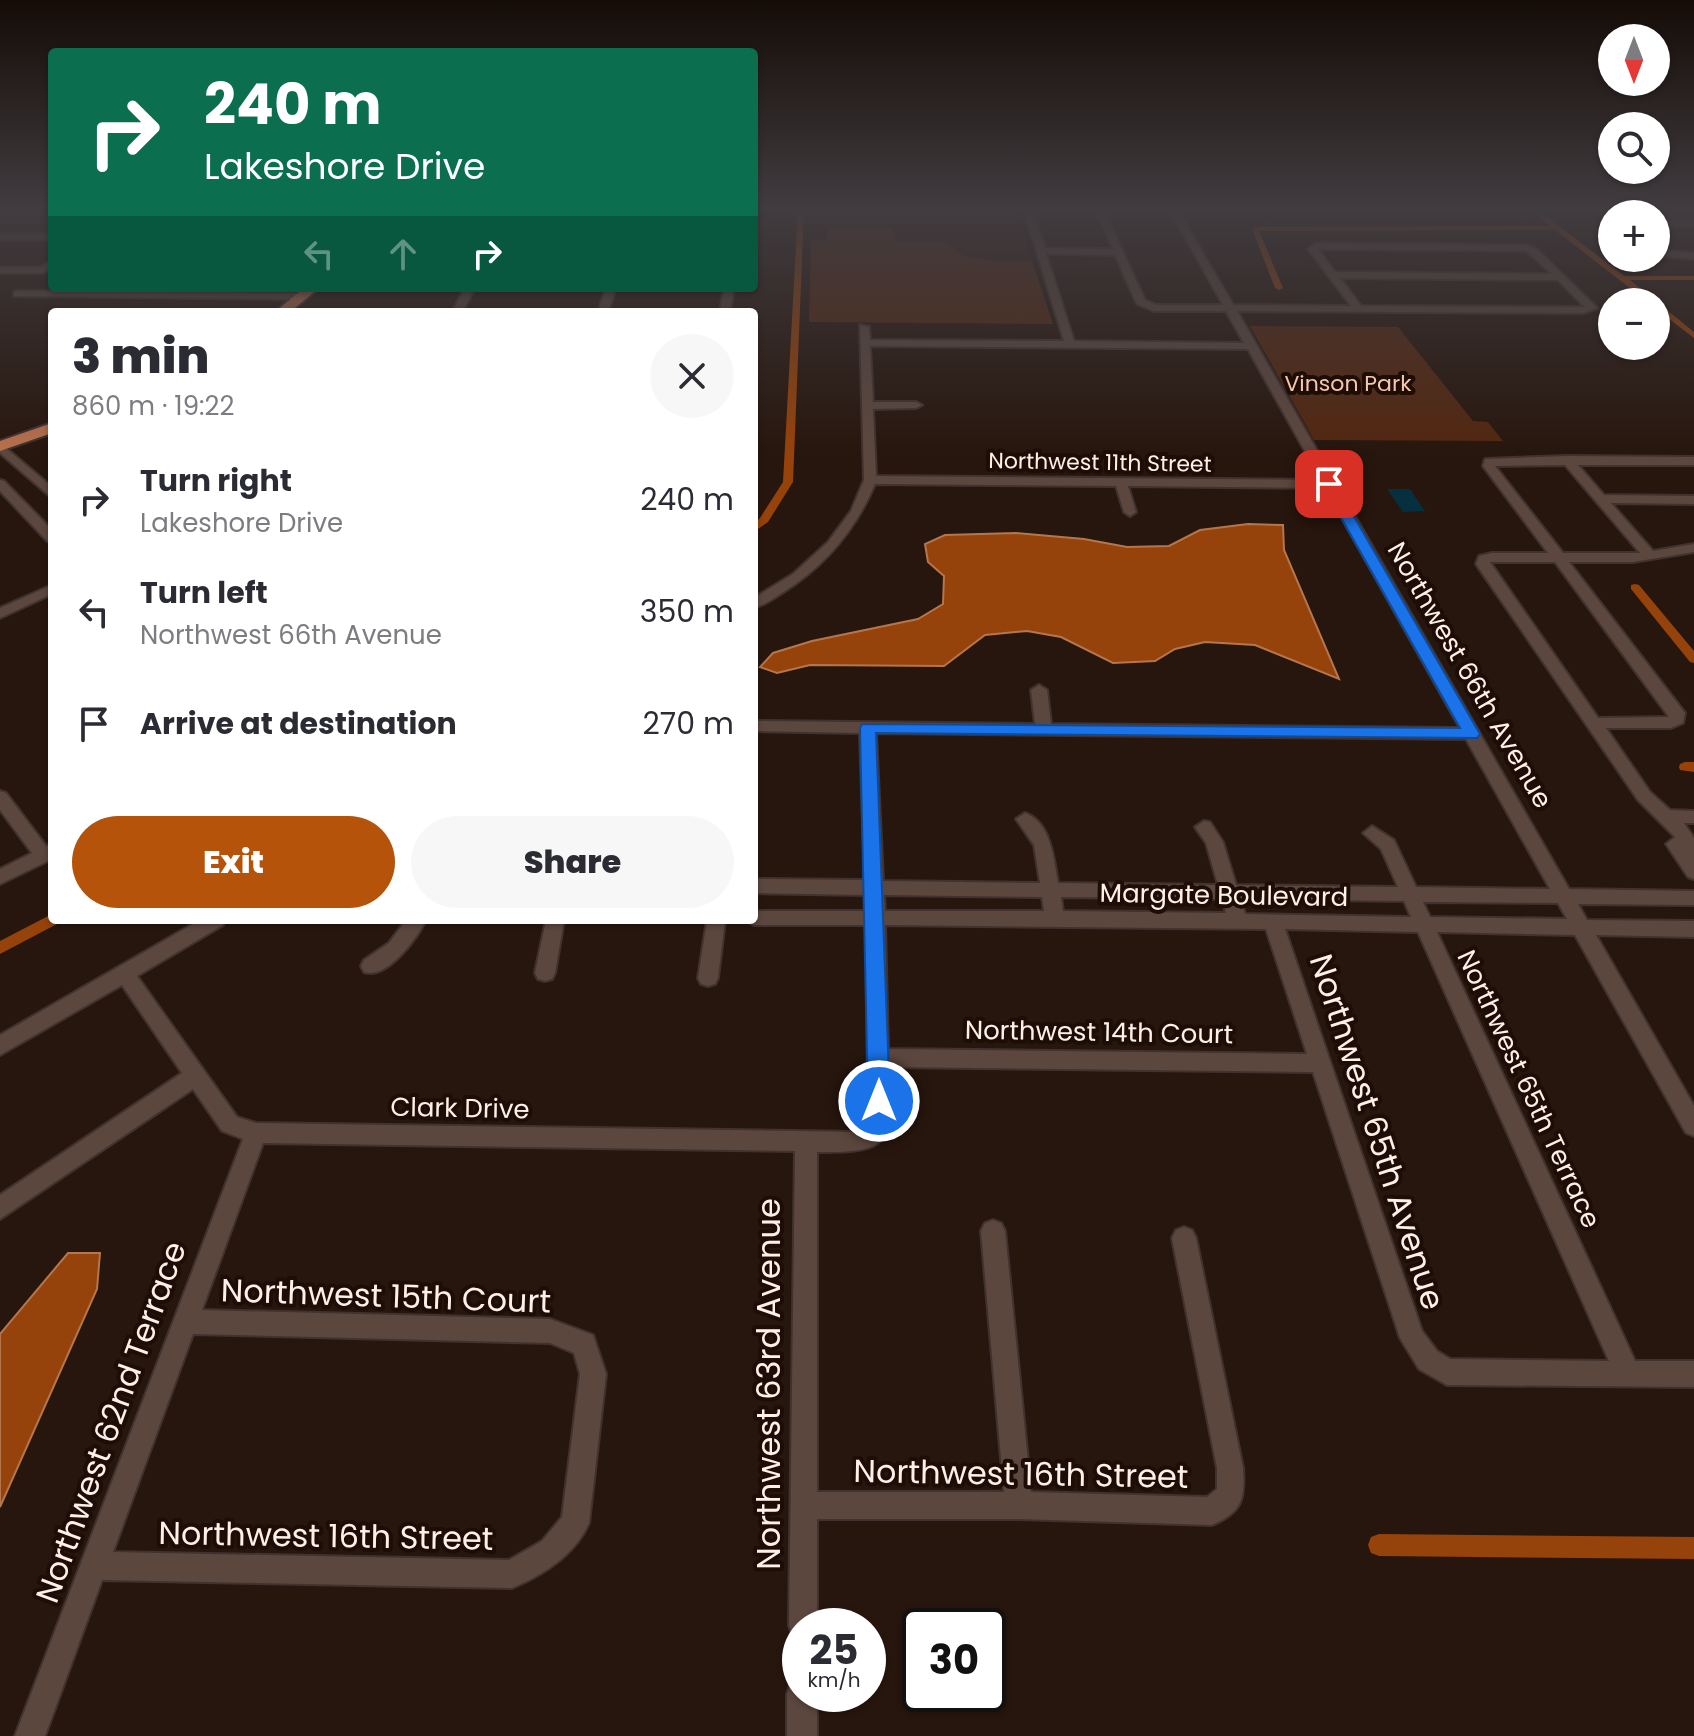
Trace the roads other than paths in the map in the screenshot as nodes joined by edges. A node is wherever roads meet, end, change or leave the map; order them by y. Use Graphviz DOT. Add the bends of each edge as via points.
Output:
graph roads {
  1 [pos="1053,291"];
  2 [pos="1138,291"];
  3 [pos="1220,291"];
  4 [pos="1344,291"];
  5 [pos="1576,291"];
  6 [pos="17,294"];
  7 [pos="305,301"];
  8 [pos="1230,308"];
  9 [pos="1358,309"];
  10 [pos="864,327"];
  11 [pos="865,343"];
  12 [pos="1070,344"];
  13 [pos="1251,346"];
  14 [pos="916,405"];
  15 [pos="868,406"];
  16 [pos="48,421"];
  17 [pos="48,429"];
  18 [pos="0,437"];
  19 [pos="0,446"];
  20 [pos="1567,460"];
  21 [pos="1694,461"];
  22 [pos="32,478"];
  23 [pos="870,480"];
  24 [pos="1121,482"];
  25 [pos="0,484"];
  26 [pos="1329,484"];
  27 [pos="48,491"];
  28 [pos="1601,499"];
  29 [pos="1694,500"];
  30 [pos="1130,512"];
  31 [pos="48,534"];
  32 [pos="1694,548"];
  33 [pos="1650,556"];
  34 [pos="1560,558"];
  35 [pos="48,591"];
  36 [pos="48,598"];
  37 [pos="758,602"];
  38 [pos="21,605"];
  39 [pos="0,614"];
  40 [pos="1039,690"];
  41 [pos="1592,723"];
  42 [pos="758,726"];
  43 [pos="868,728"];
  44 [pos="1044,730"];
  45 [pos="1471,734"];
  46 [pos="0,797"];
  47 [pos="1664,816"];
  48 [pos="1694,817"];
  49 [pos="1025,819"];
  50 [pos="1204,827"];
  51 [pos="1372,833"];
  52 [pos="48,853"];
  53 [pos="1694,853"];
  54 [pos="1694,872"];
  55 [pos="0,877"];
  56 [pos="758,886"];
  57 [pos="874,887"];
  58 [pos="1049,888"];
  59 [pos="1228,890"];
  60 [pos="1410,895"];
  61 [pos="1565,898"];
  62 [pos="1694,898"];
  63 [pos="758,918"];
  64 [pos="1055,918"];
  65 [pos="876,920"];
  66 [pos="1238,921"];
  67 [pos="1273,921"];
  68 [pos="209,924"];
  69 [pos="414,924"];
  70 [pos="554,924"];
  71 [pos="715,924"];
  72 [pos="1423,924"];
  73 [pos="1581,927"];
  74 [pos="1694,929"];
  75 [pos="371,966"];
  76 [pos="545,973"];
  77 [pos="125,974"];
  78 [pos="708,978"];
  79 [pos="0,1046"];
  80 [pos="879,1058"];
  81 [pos="1318,1063"];
  82 [pos="195,1076"];
  83 [pos="1694,1126"];
  84 [pos="256,1133"];
  85 [pos="806,1142"];
  86 [pos="0,1208"];
  87 [pos="993,1231"];
  88 [pos="1184,1238"];
  89 [pos="184,1322"];
  90 [pos="1628,1374"];
  91 [pos="1694,1374"];
  92 [pos="1019,1505"];
  93 [pos="805,1506"];
  94 [pos="552,1551"];
  95 [pos="93,1566"];
  96 [pos="803,1608"];
  97 [pos="802,1712"];
  98 [pos="30,1736"];
  99 [pos="802,1736"];
  1 -- 12 [label="street"];
  2 -- 8 [label="street" via="1145,305"];
  3 -- 8 [label="street, Northwest 66th Avenue"];
  4 -- 9 [label="street"];
  5 -- 9 [label="street" via="1592,308"];
  6 -- 7 [label="street"];
  8 -- 9 [label="street"];
  8 -- 13 [label="street, Northwest 66th Avenue"];
  10 -- 11 [label="street"];
  11 -- 12 [label="street"];
  11 -- 15 [label="street"];
  12 -- 13 [label="street"];
  13 -- 26 [label="street, Northwest 66th Avenue"];
  14 -- 15 [label="street"];
  15 -- 23 [label="street"];
  16 -- 18 [label="main road"];
  17 -- 19 [label="main road"];
  19 -- 22 [label="street"];
  20 -- 21 [label="street"];
  20 -- 28 [label="street"];
  20 -- 34 [label="street" via="1489,462"];
  22 -- 25 [label="street" via="11,475"];
  22 -- 27 [label="street"];
  23 -- 24 [label="street, Northwest 11th Street"];
  23 -- 37 [label="street" via="857,511 833,545 798,577"];
  24 -- 26 [label="street, Northwest 11th Street"];
  24 -- 30 [label="street"];
  25 -- 31 [label="street"];
  26 -- 45 [label="street, Northwest 66th Avenue"];
  28 -- 29 [label="street"];
  28 -- 33 [label="street"];
  32 -- 33 [label="street"];
  33 -- 34 [label="street"];
  34 -- 41 [label="street" via="1484,559 1483,564"];
  34 -- 41 [label="street" via="1677,713 1671,723"];
  35 -- 38 [label="street"];
  36 -- 38 [label="street"];
  38 -- 39 [label="street"];
  40 -- 44 [label="street"];
  41 -- 47 [label="street"];
  42 -- 43 [label="street"];
  43 -- 44 [label="street"];
  43 -- 57 [label="street"];
  44 -- 45 [label="street"];
  45 -- 61 [label="street, Northwest 66th Avenue"];
  46 -- 52 [label="street"];
  47 -- 48 [label="street"];
  47 -- 53 [label="street"];
  47 -- 54 [label="street" via="1663,826"];
  49 -- 58 [label="street" via="1043,844"];
  50 -- 59 [label="street" via="1214,842"];
  51 -- 60 [label="street, Northwest 65th Terrace" via="1388,845"];
  52 -- 55 [label="street"];
  56 -- 57 [label="street, Margate Boulevard"];
  57 -- 58 [label="street, Margate Boulevard"];
  57 -- 65 [label="street"];
  58 -- 59 [label="street, Margate Boulevard"];
  58 -- 64 [label="street"];
  59 -- 60 [label="street, Margate Boulevard"];
  59 -- 66 [label="street"];
  60 -- 61 [label="street, Margate Boulevard"];
  60 -- 72 [label="street, Northwest 65th Terrace"];
  61 -- 62 [label="street, Margate Boulevard"];
  61 -- 73 [label="street, Northwest 66th Avenue"];
  63 -- 65 [label="street, Margate Boulevard"];
  64 -- 65 [label="street, Margate Boulevard"];
  64 -- 66 [label="street, Margate Boulevard"];
  65 -- 80 [label="street"];
  66 -- 67 [label="street, Margate Boulevard"];
  67 -- 72 [label="street, Margate Boulevard"];
  67 -- 81 [label="street, Northwest 65th Avenue"];
  68 -- 77 [label="street"];
  69 -- 75 [label="street" via="396,949"];
  70 -- 76 [label="street"];
  71 -- 78 [label="street"];
  72 -- 73 [label="street, Margate Boulevard"];
  72 -- 90 [label="street, Northwest 65th Terrace"];
  73 -- 74 [label="street, Margate Boulevard"];
  73 -- 83 [label="street, Northwest 66th Avenue"];
  77 -- 79 [label="street"];
  77 -- 82 [label="street, Clark Drive"];
  80 -- 81 [label="street, Northwest 14th Court"];
  80 -- 85 [label="street, Clark Drive" via="879,1123 873,1135 859,1142"];
  81 -- 90 [label="street, Northwest 65th Avenue" via="1412,1338 1428,1360 1447,1372"];
  82 -- 84 [label="street, Clark Drive" via="230,1124"];
  82 -- 86 [label="street"];
  84 -- 85 [label="street, Clark Drive"];
  84 -- 89 [label="street, Northwest 62nd Terrace"];
  85 -- 93 [label="street, Northwest 63rd Avenue"];
  87 -- 92 [label="street"];
  88 -- 92 [label="street, Northwest 16th Street" via="1231,1495 1212,1511"];
  89 -- 94 [label="street, Northwest 15th Court" via="550,1331 584,1344 593,1374 575,1523"];
  89 -- 95 [label="street, Northwest 62nd Terrace"];
  90 -- 91 [label="street"];
  92 -- 93 [label="street, Northwest 16th Street"];
  93 -- 96 [label="street, Northwest 63rd Avenue"];
  94 -- 95 [label="street, Northwest 16th Street" via="512,1574"];
  95 -- 98 [label="street, Northwest 62nd Terrace"];
  97 -- 99 [label="street"];
}
